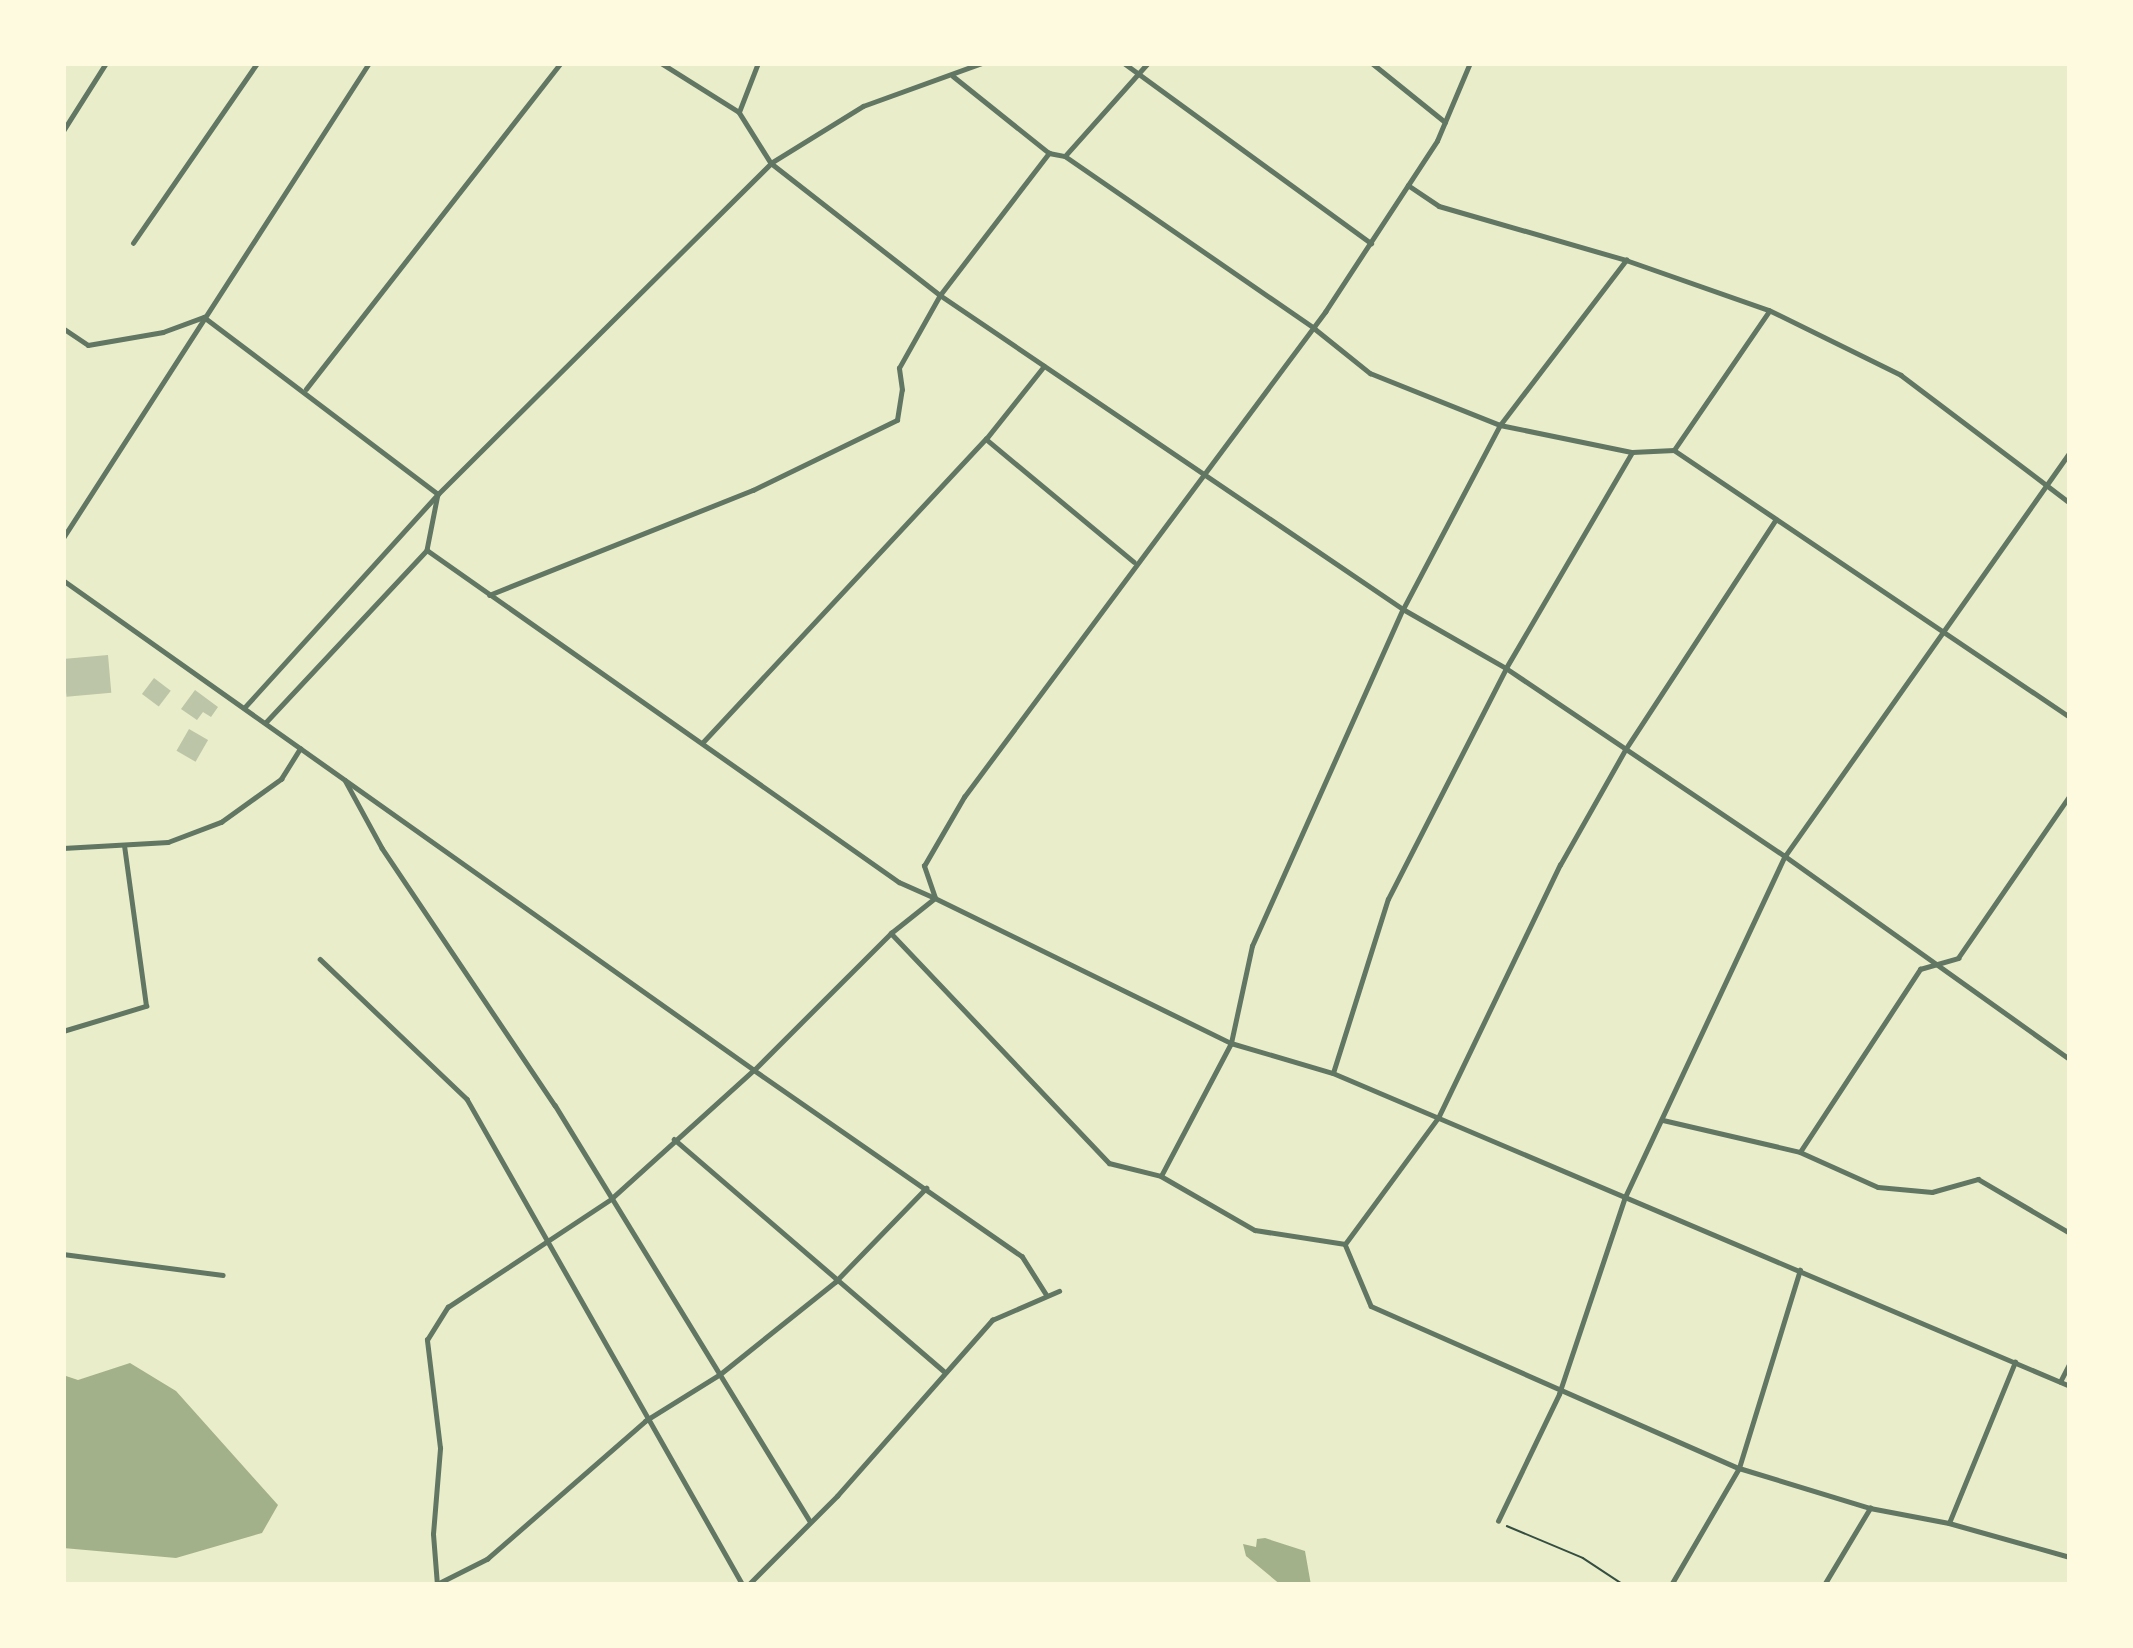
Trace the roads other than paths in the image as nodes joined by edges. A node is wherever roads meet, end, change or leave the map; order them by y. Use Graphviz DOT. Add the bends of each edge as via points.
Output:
graph roads {
  1 [pos="106,63"];
  2 [pos="257,63"];
  3 [pos="369,63"];
  4 [pos="561,63"];
  5 [pos="661,63"];
  6 [pos="758,63"];
  7 [pos="982,63"];
  8 [pos="1124,63"];
  9 [pos="1148,63"];
  10 [pos="1372,63"];
  11 [pos="1470,63"];
  12 [pos="1138,75"];
  13 [pos="953,76"];
  14 [pos="739,112"];
  15 [pos="1444,122"];
  16 [pos="63,131"];
  17 [pos="1049,153"];
  18 [pos="1065,156"];
  19 [pos="772,163"];
  20 [pos="1408,185"];
  21 [pos="133,243"];
  22 [pos="1371,243"];
  23 [pos="1626,260"];
  24 [pos="940,296"];
  25 [pos="1769,310"];
  26 [pos="204,317"];
  27 [pos="63,328"];
  28 [pos="1314,328"];
  29 [pos="1045,366"];
  30 [pos="305,389"];
  31 [pos="1500,425"];
  32 [pos="986,439"];
  33 [pos="1674,450"];
  34 [pos="1632,452"];
  35 [pos="2070,452"];
  36 [pos="1204,473"];
  37 [pos="2044,484"];
  38 [pos="438,494"];
  39 [pos="2070,503"];
  40 [pos="1775,520"];
  41 [pos="63,538"];
  42 [pos="428,550"];
  43 [pos="1136,563"];
  44 [pos="63,580"];
  45 [pos="489,596"];
  46 [pos="1403,609"];
  47 [pos="1939,634"];
  48 [pos="1506,668"];
  49 [pos="244,708"];
  50 [pos="2070,717"];
  51 [pos="265,723"];
  52 [pos="703,742"];
  53 [pos="300,748"];
  54 [pos="1625,750"];
  55 [pos="345,780"];
  56 [pos="2070,795"];
  57 [pos="124,844"];
  58 [pos="63,848"];
  59 [pos="1785,856"];
  60 [pos="934,898"];
  61 [pos="890,933"];
  62 [pos="320,959"];
  63 [pos="1940,963"];
  64 [pos="63,1031"];
  65 [pos="1231,1043"];
  66 [pos="2070,1059"];
  67 [pos="754,1070"];
  68 [pos="1333,1073"];
  69 [pos="1438,1118"];
  70 [pos="1663,1120"];
  71 [pos="674,1139"];
  72 [pos="1799,1152"];
  73 [pos="1161,1177"];
  74 [pos="926,1188"];
  75 [pos="1625,1197"];
  76 [pos="611,1198"];
  77 [pos="2070,1234"];
  78 [pos="544,1240"];
  79 [pos="1345,1244"];
  80 [pos="63,1254"];
  81 [pos="1800,1270"];
  82 [pos="223,1275"];
  83 [pos="836,1282"];
  84 [pos="1059,1291"];
  85 [pos="1046,1294"];
  86 [pos="2015,1362"];
  87 [pos="2070,1363"];
  88 [pos="944,1371"];
  89 [pos="718,1375"];
  90 [pos="2060,1382"];
  91 [pos="2070,1386"];
  92 [pos="1559,1394"];
  93 [pos="646,1421"];
  94 [pos="1738,1468"];
  95 [pos="1870,1508"];
  96 [pos="810,1521"];
  97 [pos="1498,1521"];
  98 [pos="1949,1522"];
  99 [pos="2070,1557"];
  100 [pos="438,1584"];
  101 [pos="745,1585"];
  102 [pos="1671,1585"];
  103 [pos="1824,1585"];
  1 -- 16 [label="street"];
  2 -- 21 [label="street"];
  3 -- 26 [label="street"];
  4 -- 30 [label="street"];
  5 -- 14 [label="street"];
  6 -- 14 [label="street"];
  7 -- 13 [label="street"];
  8 -- 12 [label="street"];
  9 -- 12 [label="street"];
  10 -- 15 [label="street"];
  11 -- 15 [label="street"];
  12 -- 18 [label="street"];
  12 -- 22 [label="street"];
  13 -- 17 [label="street"];
  13 -- 19 [label="street" via="862,106"];
  14 -- 19 [label="street"];
  15 -- 20 [label="street"];
  17 -- 18 [label="street"];
  17 -- 24 [label="street"];
  18 -- 28 [label="street"];
  19 -- 24 [label="street"];
  19 -- 38 [label="street"];
  20 -- 22 [label="street"];
  20 -- 23 [label="street" via="1439,206"];
  22 -- 28 [label="street"];
  23 -- 25 [label="street"];
  23 -- 31 [label="street"];
  24 -- 29 [label="street"];
  24 -- 45 [label="street" via="899,368 897,420 753,490"];
  25 -- 33 [label="street"];
  25 -- 37 [label="street" via="1900,375"];
  26 -- 27 [label="street" via="88,345"];
  26 -- 30 [label="street"];
  26 -- 41 [label="street"];
  28 -- 31 [label="street" via="1370,374"];
  28 -- 36 [label="street"];
  29 -- 32 [label="street"];
  29 -- 36 [label="street"];
  30 -- 38 [label="street"];
  31 -- 34 [label="street"];
  31 -- 46 [label="street"];
  32 -- 43 [label="street"];
  32 -- 52 [label="street"];
  33 -- 34 [label="street"];
  33 -- 40 [label="street"];
  34 -- 48 [label="street"];
  35 -- 37 [label="street"];
  36 -- 43 [label="street"];
  36 -- 46 [label="street"];
  37 -- 39 [label="street"];
  37 -- 47 [label="street"];
  38 -- 42 [label="street"];
  38 -- 49 [label="street"];
  40 -- 47 [label="street"];
  40 -- 54 [label="street"];
  42 -- 45 [label="street"];
  42 -- 51 [label="street"];
  43 -- 60 [label="street" via="964,797 924,866"];
  44 -- 49 [label="street"];
  45 -- 52 [label="street"];
  46 -- 48 [label="street"];
  46 -- 65 [label="street" via="1252,946"];
  47 -- 50 [label="street"];
  47 -- 59 [label="street"];
  48 -- 54 [label="street"];
  48 -- 68 [label="street" via="1388,899"];
  49 -- 51 [label="street"];
  51 -- 53 [label="street"];
  52 -- 60 [label="street" via="899,882"];
  53 -- 55 [label="street"];
  53 -- 57 [label="street" via="281,778 220,822 168,842"];
  54 -- 59 [label="street"];
  54 -- 69 [label="street" via="1559,866"];
  55 -- 67 [label="street"];
  55 -- 76 [label="street"];
  56 -- 63 [label="street" via="1958,958"];
  57 -- 58 [label="street"];
  57 -- 64 [label="street" via="146,1006"];
  59 -- 63 [label="street"];
  59 -- 70 [label="street"];
  60 -- 61 [label="street"];
  60 -- 65 [label="street"];
  61 -- 67 [label="street"];
  61 -- 73 [label="street" via="1109,1163"];
  62 -- 78 [label="street" via="466,1100"];
  63 -- 66 [label="street"];
  63 -- 72 [label="street" via="1920,968"];
  65 -- 68 [label="street"];
  65 -- 73 [label="street"];
  67 -- 71 [label="street"];
  67 -- 74 [label="street"];
  68 -- 69 [label="street"];
  69 -- 75 [label="street"];
  69 -- 79 [label="street"];
  70 -- 72 [label="street"];
  70 -- 75 [label="street"];
  71 -- 76 [label="street"];
  71 -- 83 [label="street"];
  72 -- 77 [label="street" via="1878,1187 1932,1192 1978,1179"];
  73 -- 79 [label="street" via="1255,1229"];
  74 -- 83 [label="street"];
  74 -- 85 [label="street" via="1022,1256"];
  75 -- 81 [label="street"];
  75 -- 92 [label="street"];
  76 -- 78 [label="street"];
  76 -- 89 [label="street"];
  78 -- 93 [label="street"];
  78 -- 100 [label="street" via="448,1307 427,1340 440,1448"];
  79 -- 92 [label="street" via="1371,1306"];
  80 -- 82 [label="street"];
  81 -- 86 [label="street"];
  81 -- 94 [label="street"];
  83 -- 88 [label="street"];
  83 -- 89 [label="street"];
  84 -- 85 [label="street"];
  85 -- 88 [label="street" via="992,1320"];
  86 -- 90 [label="street"];
  86 -- 98 [label="street"];
  87 -- 90 [label="street"];
  88 -- 96 [label="street"];
  89 -- 93 [label="street"];
  89 -- 96 [label="street"];
  90 -- 91 [label="street"];
  92 -- 94 [label="street"];
  92 -- 97 [label="street"];
  93 -- 100 [label="street" via="487,1559"];
  93 -- 101 [label="street"];
  94 -- 95 [label="street"];
  94 -- 102 [label="street"];
  95 -- 98 [label="street"];
  95 -- 103 [label="street"];
  96 -- 101 [label="street"];
  98 -- 99 [label="street"];
}
